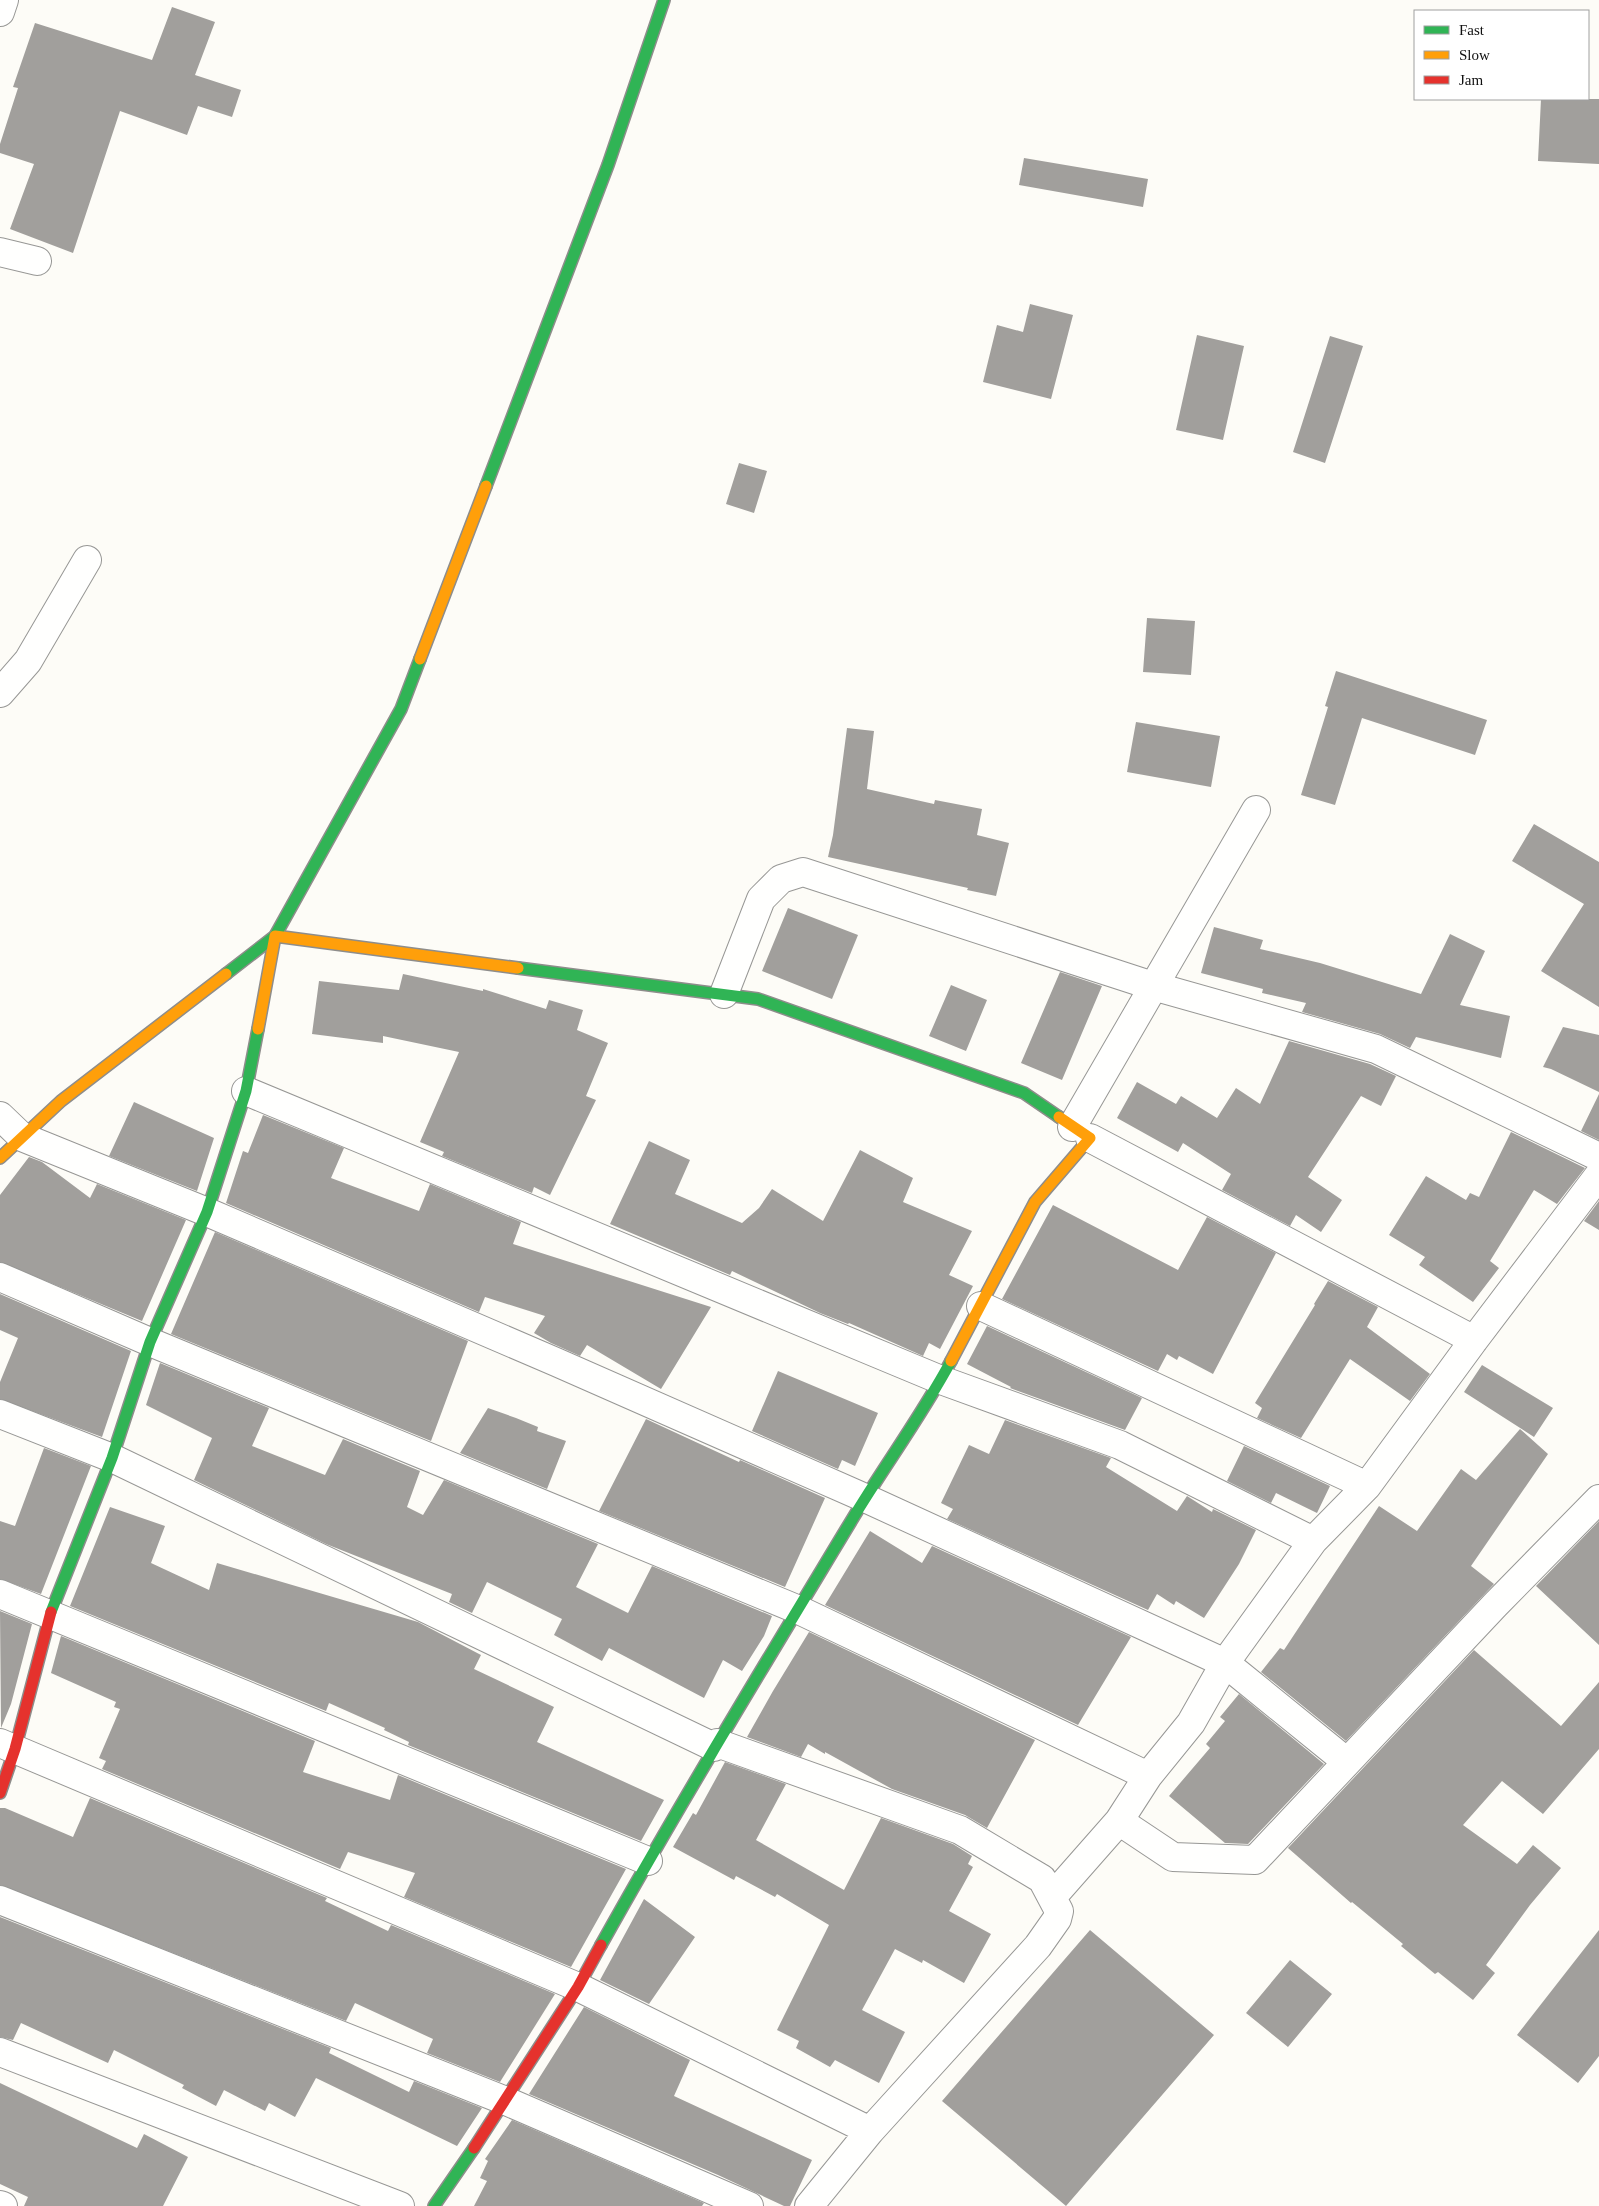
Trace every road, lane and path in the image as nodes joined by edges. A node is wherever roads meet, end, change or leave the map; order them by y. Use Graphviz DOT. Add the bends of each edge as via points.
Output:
graph roads {
  1 [pos="4,0"];
  2 [pos="662,1"];
  3 [pos="0,12"];
  4 [pos="0,252"];
  5 [pos="36,261"];
  6 [pos="88,560"];
  7 [pos="0,694"];
  8 [pos="1256,810"];
  9 [pos="275,936"];
  10 [pos="1153,986"];
  11 [pos="724,994"];
  12 [pos="246,1091"];
  13 [pos="0,1116"];
  14 [pos="1081,1132"];
  15 [pos="22,1137"];
  16 [pos="1599,1157"];
  17 [pos="0,1158"];
  18 [pos="1599,1175"];
  19 [pos="207,1212"];
  20 [pos="0,1277"];
  21 [pos="981,1306"];
  22 [pos="1474,1340"];
  23 [pos="150,1342"];
  24 [pos="941,1380"];
  25 [pos="0,1414"];
  26 [pos="112,1458"];
  27 [pos="1367,1486"];
  28 [pos="865,1498"];
  29 [pos="1599,1499"];
  30 [pos="1313,1541"];
  31 [pos="0,1594"];
  32 [pos="799,1610"];
  33 [pos="50,1615"];
  34 [pos="1225,1663"];
  35 [pos="717,1743"];
  36 [pos="8,1746"];
  37 [pos="1346,1762"];
  38 [pos="1148,1776"];
  39 [pos="0,1793"];
  40 [pos="1119,1821"];
  41 [pos="648,1861"];
  42 [pos="1053,1896"];
  43 [pos="0,1900"];
  44 [pos="578,1987"];
  45 [pos="0,2052"];
  46 [pos="506,2101"];
  47 [pos="870,2131"];
  48 [pos="400,2206"];
  49 [pos="434,2206"];
  50 [pos="749,2206"];
  51 [pos="809,2206"];
  1 -- 3 [label="street"];
  2 -- 9 [label="street" via="608,165 401,709"];
  4 -- 5 [label="street"];
  6 -- 7 [label="street" via="28,661"];
  8 -- 10 [label="street"];
  9 -- 11 [label="street"];
  9 -- 12 [label="street"];
  9 -- 15 [label="street" via="61,1101"];
  10 -- 11 [label="street" via="803,872 781,879 761,899"];
  10 -- 14 [label="street"];
  10 -- 16 [label="street" via="1376,1049"];
  11 -- 14 [label="street" via="758,998 1024,1093"];
  12 -- 19 [label="street"];
  12 -- 24 [label="street"];
  13 -- 15 [label="street"];
  14 -- 21 [label="street" via="1035,1202"];
  14 -- 22 [label="street"];
  15 -- 17 [label="street"];
  15 -- 19 [label="street"];
  18 -- 22 [label="street"];
  19 -- 23 [label="street"];
  19 -- 28 [label="street"];
  20 -- 23 [label="street"];
  21 -- 24 [label="street"];
  21 -- 27 [label="street"];
  22 -- 27 [label="street"];
  23 -- 26 [label="street"];
  23 -- 32 [label="street"];
  24 -- 28 [label="street"];
  24 -- 30 [label="street" via="1120,1445"];
  25 -- 26 [label="street"];
  26 -- 33 [label="street"];
  26 -- 35 [label="street" via="714,1747"];
  27 -- 30 [label="street"];
  28 -- 32 [label="street"];
  28 -- 34 [label="street"];
  29 -- 37 [label="street"];
  30 -- 34 [label="street"];
  31 -- 33 [label="street"];
  32 -- 35 [label="street"];
  32 -- 38 [label="street"];
  33 -- 36 [label="street"];
  33 -- 41 [label="street"];
  34 -- 37 [label="street"];
  34 -- 38 [label="street" via="1191,1723"];
  35 -- 41 [label="street"];
  35 -- 42 [label="street" via="960,1830 1042,1879"];
  36 -- 39 [label="street"];
  36 -- 44 [label="street"];
  37 -- 40 [label="street" via="1255,1860 1173,1857"];
  38 -- 40 [label="street"];
  40 -- 42 [label="street"];
  41 -- 44 [label="street"];
  42 -- 47 [label="street" via="1059,1911 1057,1919 1038,1946"];
  43 -- 46 [label="street"];
  44 -- 46 [label="street"];
  44 -- 47 [label="street"];
  45 -- 48 [label="street"];
  46 -- 49 [label="street"];
  46 -- 50 [label="street"];
  47 -- 51 [label="street"];
}
